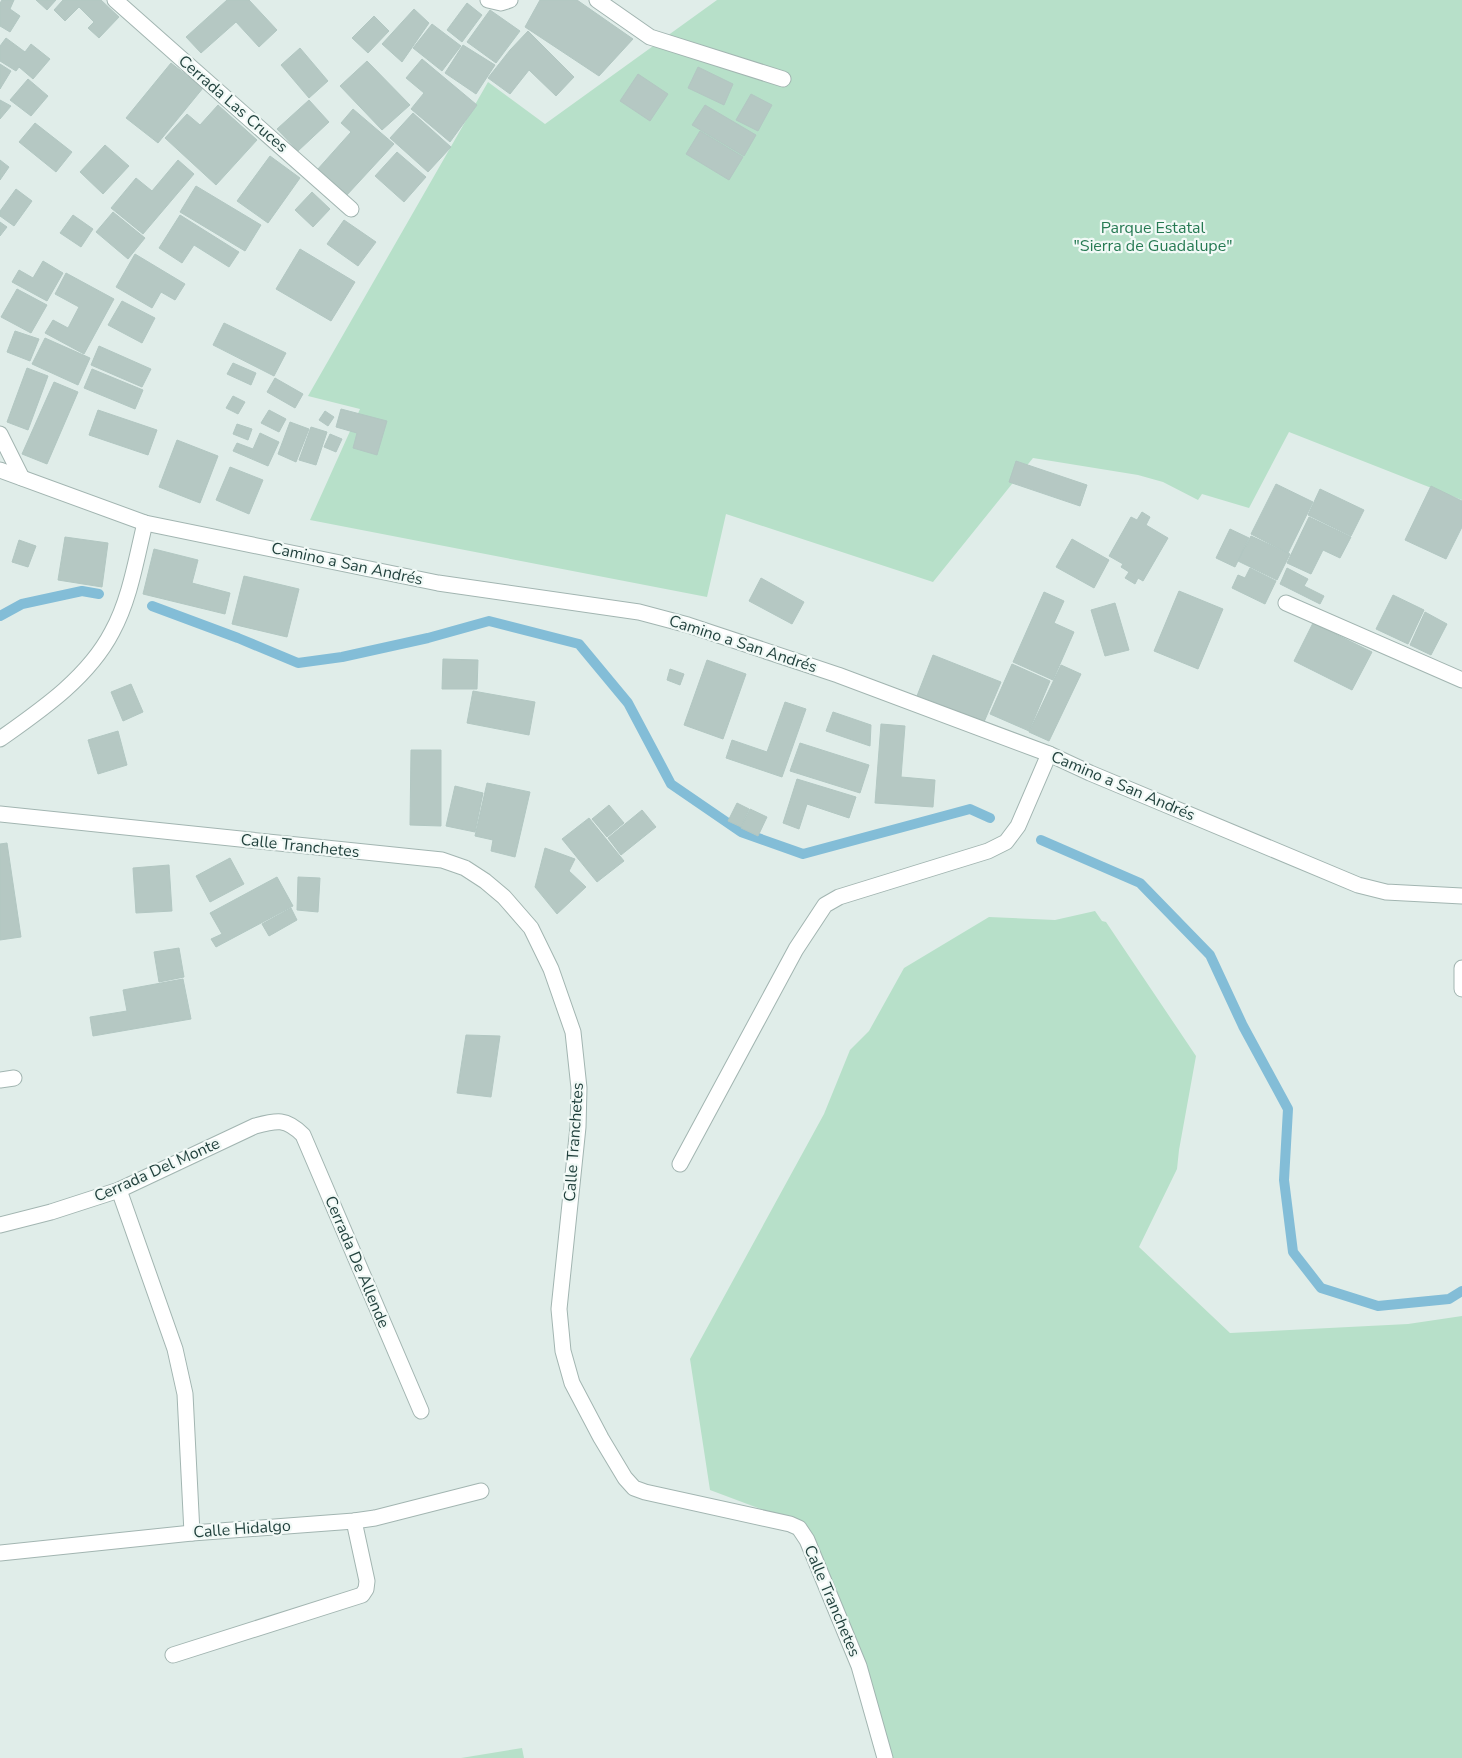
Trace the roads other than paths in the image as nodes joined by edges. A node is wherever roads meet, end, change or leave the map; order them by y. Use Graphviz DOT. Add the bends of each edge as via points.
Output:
graph roads {
  1 [pos="115,0"];
  2 [pos="488,0"];
  3 [pos="510,0"];
  4 [pos="597,0"];
  5 [pos="783,79"];
  6 [pos="351,209"];
  7 [pos="0,434"];
  8 [pos="0,470"];
  9 [pos="22,478"];
  10 [pos="145,523"];
  11 [pos="1286,603"];
  12 [pos="1462,680"];
  13 [pos="0,740"];
  14 [pos="1049,754"];
  15 [pos="0,814"];
  16 [pos="1462,896"];
  17 [pos="1462,968"];
  18 [pos="1462,989"];
  19 [pos="284,1122"];
  20 [pos="680,1164"];
  21 [pos="119,1190"];
  22 [pos="0,1225"];
  23 [pos="421,1411"];
  24 [pos="481,1490"];
  25 [pos="354,1521"];
  26 [pos="192,1533"];
  27 [pos="0,1552"];
  28 [pos="172,1655"];
  29 [pos="885,1758"];
  1 -- 6 [label="street, Cerrada Las Cruces"];
  2 -- 3 [label="street" via="501,3"];
  4 -- 5 [label="street" via="650,37"];
  7 -- 9 [label="street"];
  8 -- 9 [label="street, Camino a San Andrés"];
  9 -- 10 [label="street, Camino a San Andrés"];
  10 -- 13 [label="street" via="126,598 112,633 91,663 52,702"];
  10 -- 14 [label="street, Camino a San Andrés" via="438,583 640,612 838,675"];
  11 -- 12 [label="street"];
  14 -- 16 [label="street, Camino a San Andrés" via="1358,885 1386,892"];
  14 -- 20 [label="street" via="1018,826 1006,842 988,851 839,897 825,905 796,948"];
  15 -- 29 [label="street, Calle Tranchetes" via="442,860 465,868 504,897 531,928 551,969 573,1032 579,1088 578,1127 559,1309 563,1351 572,1383 601,1438 634,1488 799,1528 807,1540 859,1666"];
  17 -- 18 [label="street"];
  19 -- 21 [label="street, Cerrada Del Monte" via="255,1126"];
  19 -- 23 [label="street, Cerrada De Allende" via="303,1135"];
  21 -- 22 [label="street, Cerrada Del Monte"];
  21 -- 26 [label="street" via="175,1349 186,1394"];
  24 -- 25 [label="street, Calle Hidalgo"];
  25 -- 26 [label="street, Calle Hidalgo"];
  25 -- 28 [label="street" via="367,1581 362,1595"];
  26 -- 27 [label="street, Calle Hidalgo"];
}
